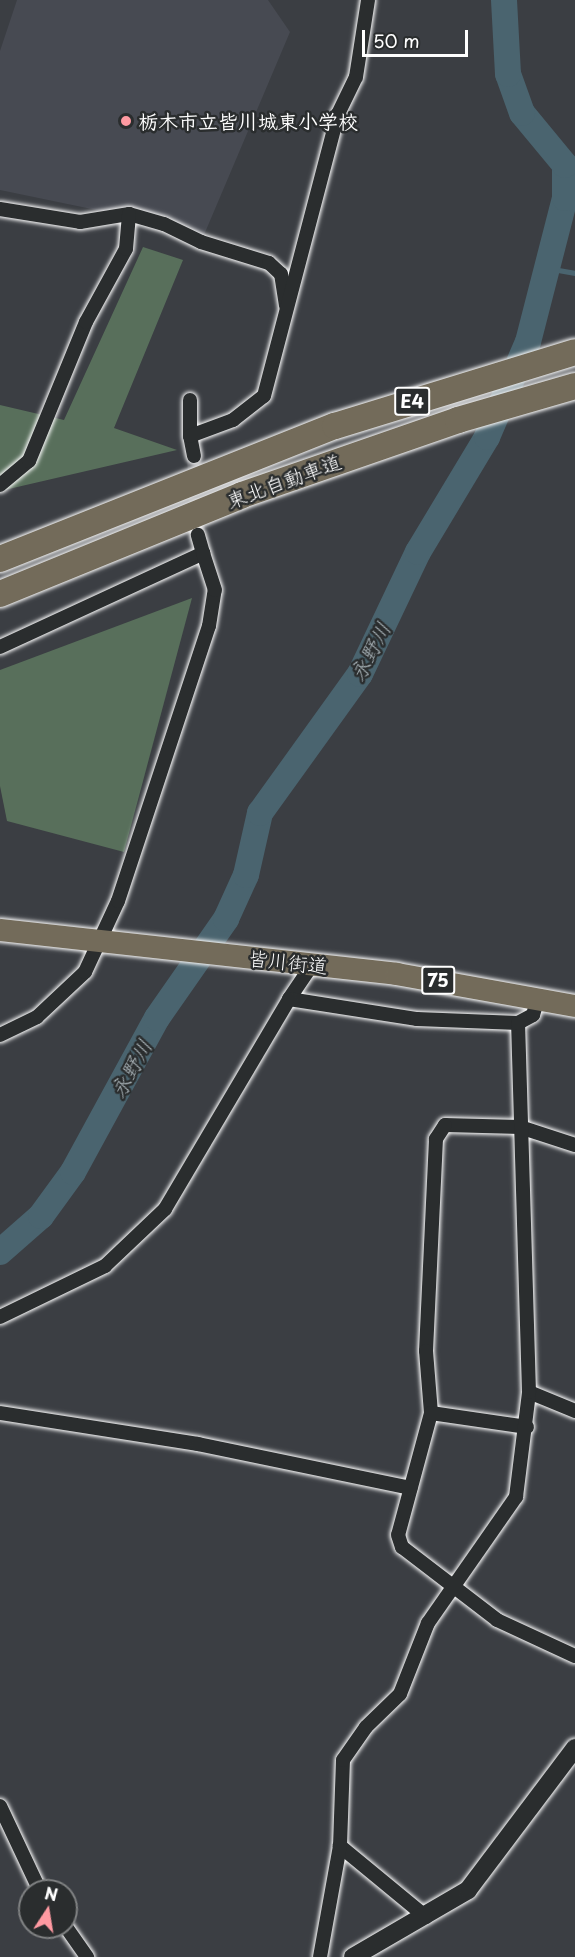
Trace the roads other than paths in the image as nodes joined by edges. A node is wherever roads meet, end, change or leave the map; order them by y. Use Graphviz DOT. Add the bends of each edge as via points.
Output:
graph roads {
  1 [pos="368,0"];
  2 [pos="0,209"];
  3 [pos="129,214"];
  4 [pos="286,313"];
  5 [pos="574,352"];
  6 [pos="566,389"];
  7 [pos="190,400"];
  8 [pos="190,436"];
  9 [pos="194,456"];
  10 [pos="0,485"];
  11 [pos="198,535"];
  12 [pos="202,553"];
  13 [pos="0,559"];
  14 [pos="0,594"];
  15 [pos="0,647"];
  16 [pos="0,930"];
  17 [pos="104,941"];
  18 [pos="305,964"];
  19 [pos="538,998"];
  20 [pos="289,999"];
  21 [pos="575,1006"];
  22 [pos="518,1023"];
  23 [pos="0,1035"];
  24 [pos="520,1127"];
  25 [pos="575,1145"];
  26 [pos="0,1317"];
  27 [pos="529,1392"];
  28 [pos="575,1411"];
  29 [pos="0,1413"];
  30 [pos="431,1413"];
  31 [pos="527,1427"];
  32 [pos="410,1488"];
  33 [pos="454,1587"];
  34 [pos="575,1656"];
  35 [pos="575,1749"];
  36 [pos="0,1806"];
  37 [pos="340,1845"];
  38 [pos="34,1879"];
  39 [pos="426,1917"];
  40 [pos="74,1939"];
  41 [pos="87,1957"];
  42 [pos="320,1957"];
  43 [pos="353,1957"];
  1 -- 4 [label="street" via="356,77 338,114"];
  2 -- 3 [label="street" via="80,222"];
  3 -- 4 [label="street" via="269,263 281,274"];
  3 -- 10 [label="street" via="126,249 86,322 29,461"];
  4 -- 8 [label="street" via="264,396 233,420"];
  5 -- 13 [label="highway, 東北自動車道 / E4" via="253,457"];
  6 -- 14 [label="highway, 東北自動車道 / E4" via="242,495"];
  7 -- 8 [label="street"];
  8 -- 9 [label="street"];
  11 -- 12 [label="street"];
  12 -- 15 [label="street"];
  12 -- 17 [label="street" via="215,590 209,626 189,698"];
  16 -- 17 [label="main road, 皆川街道 / 75"];
  17 -- 18 [label="main road, 皆川街道 / 75"];
  17 -- 23 [label="street" via="77,980 37,1017"];
  18 -- 19 [label="main road, 皆川街道 / 75"];
  18 -- 20 [label="street"];
  19 -- 21 [label="main road, 皆川街道 / 75"];
  19 -- 22 [label="street" via="533,1015"];
  20 -- 22 [label="street" via="417,1018"];
  20 -- 26 [label="street" via="165,1209 105,1266"];
  22 -- 24 [label="street" via="524,1066"];
  24 -- 25 [label="street"];
  24 -- 27 [label="street"];
  24 -- 30 [label="street" via="446,1125 436,1139 426,1351"];
  27 -- 28 [label="street"];
  27 -- 31 [label="street"];
  29 -- 32 [label="street" via="198,1444"];
  30 -- 31 [label="street"];
  30 -- 32 [label="street"];
  31 -- 33 [label="street" via="516,1497"];
  32 -- 33 [label="street" via="398,1534 402,1547"];
  33 -- 34 [label="street" via="497,1620"];
  33 -- 37 [label="street" via="428,1623 400,1694 366,1727 343,1760"];
  35 -- 39 [label="street" via="468,1890"];
  36 -- 38 [label="street"];
  37 -- 39 [label="street"];
  37 -- 42 [label="street"];
  39 -- 43 [label="street"];
  40 -- 41 [label="street"];
}
